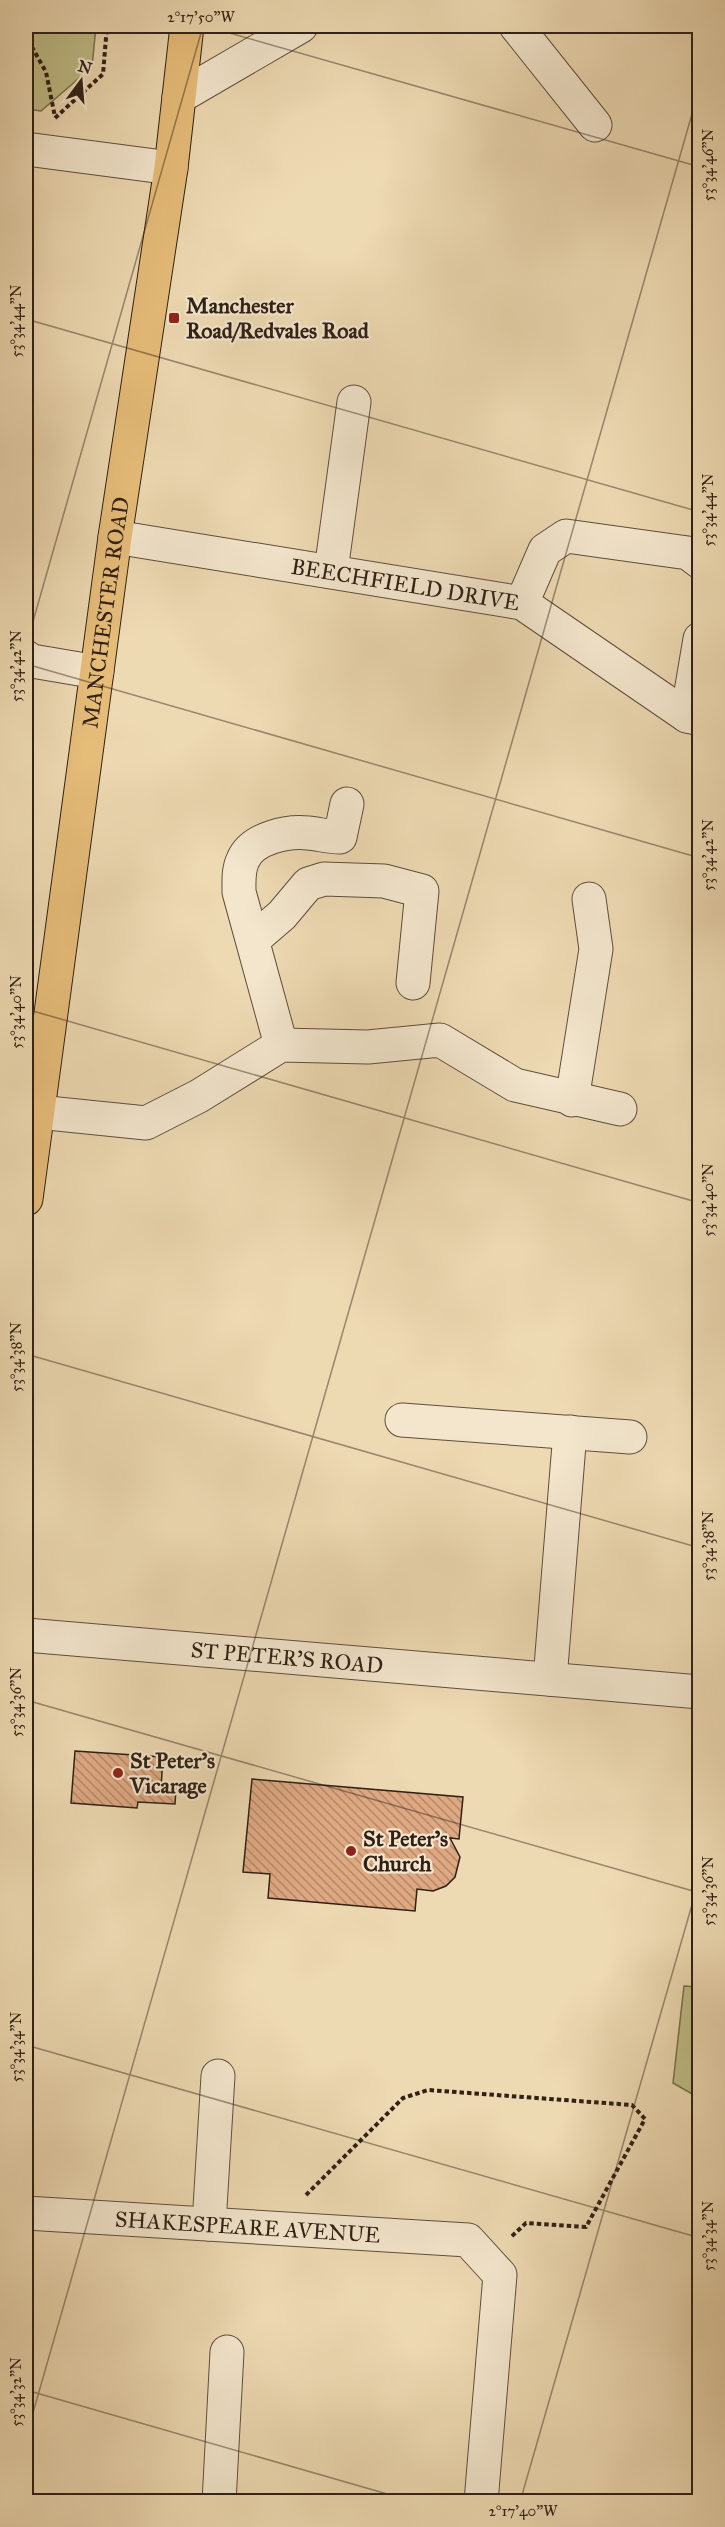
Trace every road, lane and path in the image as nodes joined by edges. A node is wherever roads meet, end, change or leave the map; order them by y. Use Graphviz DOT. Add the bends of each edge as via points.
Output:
graph roads {
  1 [pos="107,26"];
  2 [pos="187,26"];
  3 [pos="301,26"];
  4 [pos="516,26"];
  5 [pos="28,40"];
  6 [pos="179,97"];
  7 [pos="55,118"];
  8 [pos="595,125"];
  9 [pos="39,150"];
  10 [pos="171,168"];
  11 [pos="354,402"];
  12 [pos="115,537"];
  13 [pos="699,562"];
  14 [pos="331,571"];
  15 [pos="522,603"];
  16 [pos="699,639"];
  17 [pos="26,657"];
  18 [pos="97,672"];
  19 [pos="693,717"];
  20 [pos="347,804"];
  21 [pos="589,899"];
  22 [pos="253,940"];
  23 [pos="413,983"];
  24 [pos="280,1045"];
  25 [pos="36,1048"];
  26 [pos="572,1100"];
  27 [pos="620,1109"];
  28 [pos="38,1112"];
  29 [pos="26,1199"];
  30 [pos="402,1420"];
  31 [pos="570,1432"];
  32 [pos="630,1437"];
  33 [pos="26,1635"];
  34 [pos="550,1679"];
  35 [pos="699,1692"];
  36 [pos="218,2076"];
  37 [pos="26,2213"];
  38 [pos="209,2224"];
  39 [pos="298,2230"];
  40 [pos="477,2250"];
  41 [pos="227,2352"];
  42 [pos="219,2502"];
  43 [pos="481,2502"];
  1 -- 7 [label="path" via="103,74"];
  2 -- 6 [label="highway, MANCHESTER ROAD"];
  3 -- 6 [label="street"];
  4 -- 8 [label="street"];
  5 -- 7 [label="path" via="46,72"];
  6 -- 10 [label="highway, MANCHESTER ROAD"];
  7 -- 9 [label="path"];
  9 -- 10 [label="street"];
  10 -- 12 [label="highway, MANCHESTER ROAD"];
  11 -- 14 [label="street"];
  12 -- 14 [label="street, BEECHFIELD DRIVE"];
  12 -- 18 [label="highway, MANCHESTER ROAD"];
  13 -- 15 [label="street" via="688,553 566,536 545,550"];
  14 -- 15 [label="street, BEECHFIELD DRIVE"];
  15 -- 19 [label="street, BEECHFIELD DRIVE"];
  16 -- 19 [label="street"];
  17 -- 18 [label="street"];
  18 -- 25 [label="highway, MANCHESTER ROAD"];
  20 -- 22 [label="street" via="340,837 291,832 267,839 243,858 239,892"];
  21 -- 26 [label="street" via="596,949"];
  22 -- 23 [label="street" via="282,915 308,884 324,879 384,882 422,891"];
  22 -- 24 [label="street"];
  24 -- 26 [label="street" via="368,1047 440,1040 515,1084"];
  24 -- 28 [label="street" via="200,1096 146,1123"];
  25 -- 28 [label="highway, MANCHESTER ROAD"];
  26 -- 27 [label="street"];
  28 -- 29 [label="highway, MANCHESTER ROAD"];
  30 -- 31 [label="street"];
  31 -- 32 [label="street"];
  31 -- 34 [label="street"];
  33 -- 34 [label="street, ST PETER'S ROAD"];
  34 -- 35 [label="street, ST PETER'S ROAD"];
  36 -- 38 [label="street"];
  37 -- 38 [label="street, SHAKESPEARE AVENUE"];
  38 -- 39 [label="street, SHAKESPEARE AVENUE"];
  39 -- 40 [label="street, SHAKESPEARE AVENUE"];
  39 -- 40 [label="path" via="300,2201 403,2098 428,2090 632,2105 645,2119 586,2227 526,2223"];
  40 -- 43 [label="street" via="500,2275"];
  41 -- 42 [label="street"];
}
